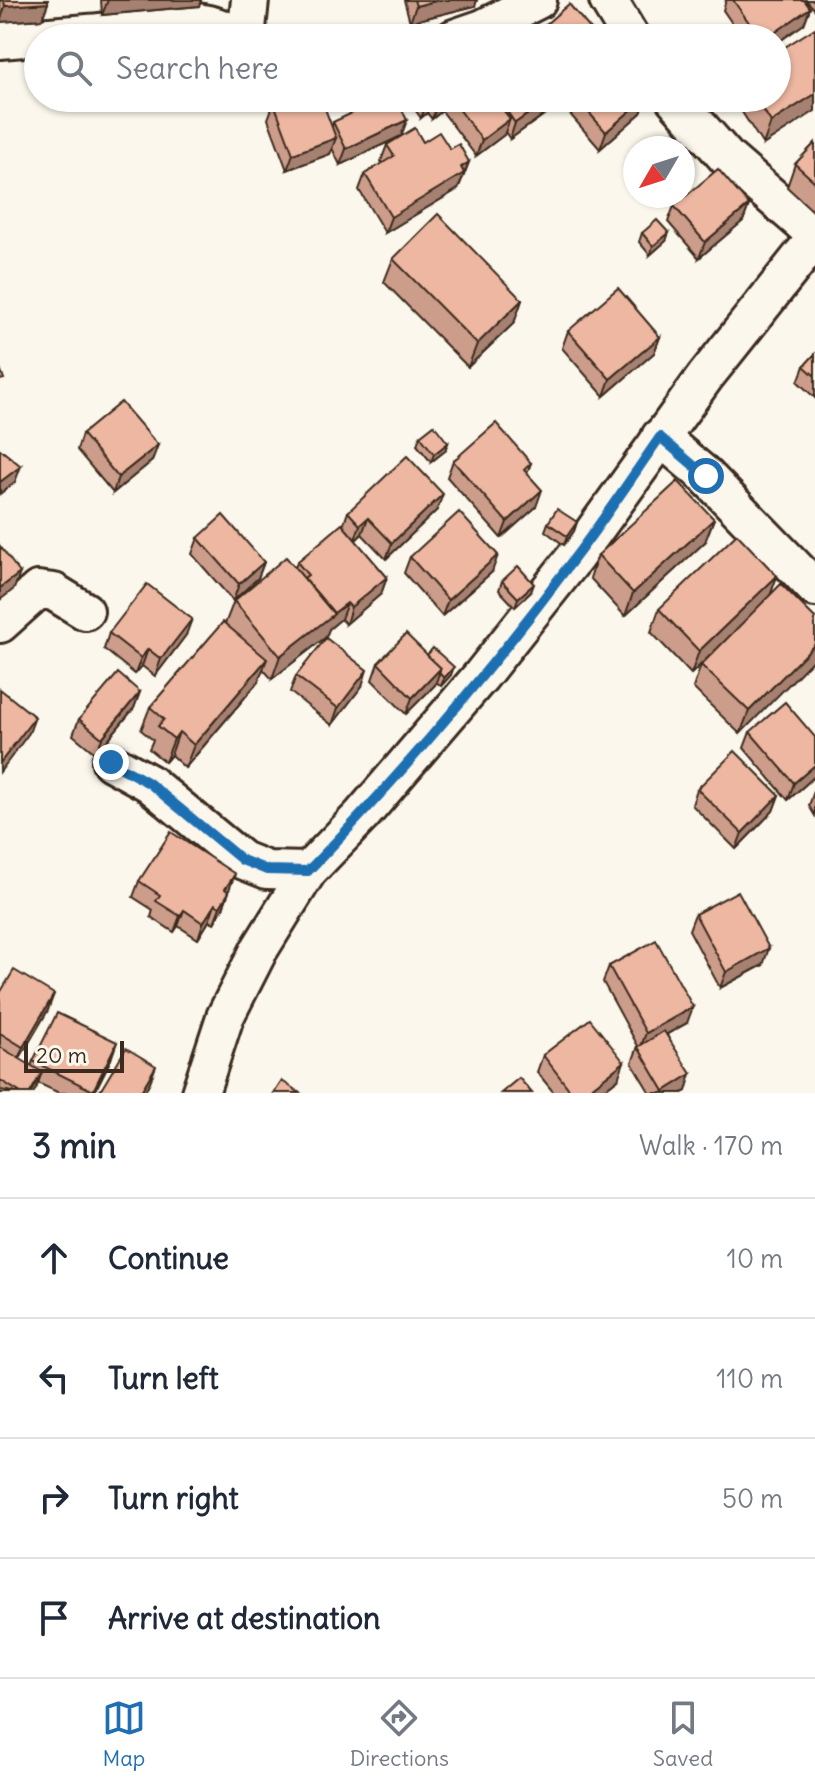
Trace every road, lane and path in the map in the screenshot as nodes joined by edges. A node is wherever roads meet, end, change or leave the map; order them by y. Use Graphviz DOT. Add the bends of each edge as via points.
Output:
graph roads {
  1 [pos="250,0"];
  2 [pos="538,0"];
  3 [pos="608,0"];
  4 [pos="149,24"];
  5 [pos="212,24"];
  6 [pos="247,24"];
  7 [pos="491,24"];
  8 [pos="623,24"];
  9 [pos="24,38"];
  10 [pos="0,40"];
  11 [pos="686,112"];
  12 [pos="815,237"];
  13 [pos="660,437"];
  14 [pos="815,588"];
  15 [pos="85,611"];
  16 [pos="0,624"];
  17 [pos="111,762"];
  18 [pos="308,871"];
  19 [pos="200,1093"];
  1 -- 6 [label="street"];
  2 -- 7 [label="street"];
  3 -- 8 [label="street"];
  4 -- 5 [label="street"];
  9 -- 10 [label="street"];
  11 -- 12 [label="street" via="728,159"];
  12 -- 13 [label="street"];
  13 -- 14 [label="street" via="706,476"];
  13 -- 18 [label="street" via="576,556 481,676"];
  15 -- 16 [label="street" via="54,592 38,590"];
  17 -- 18 [label="street" via="149,783 242,860 267,870"];
  18 -- 19 [label="street" via="225,1017"];
}
